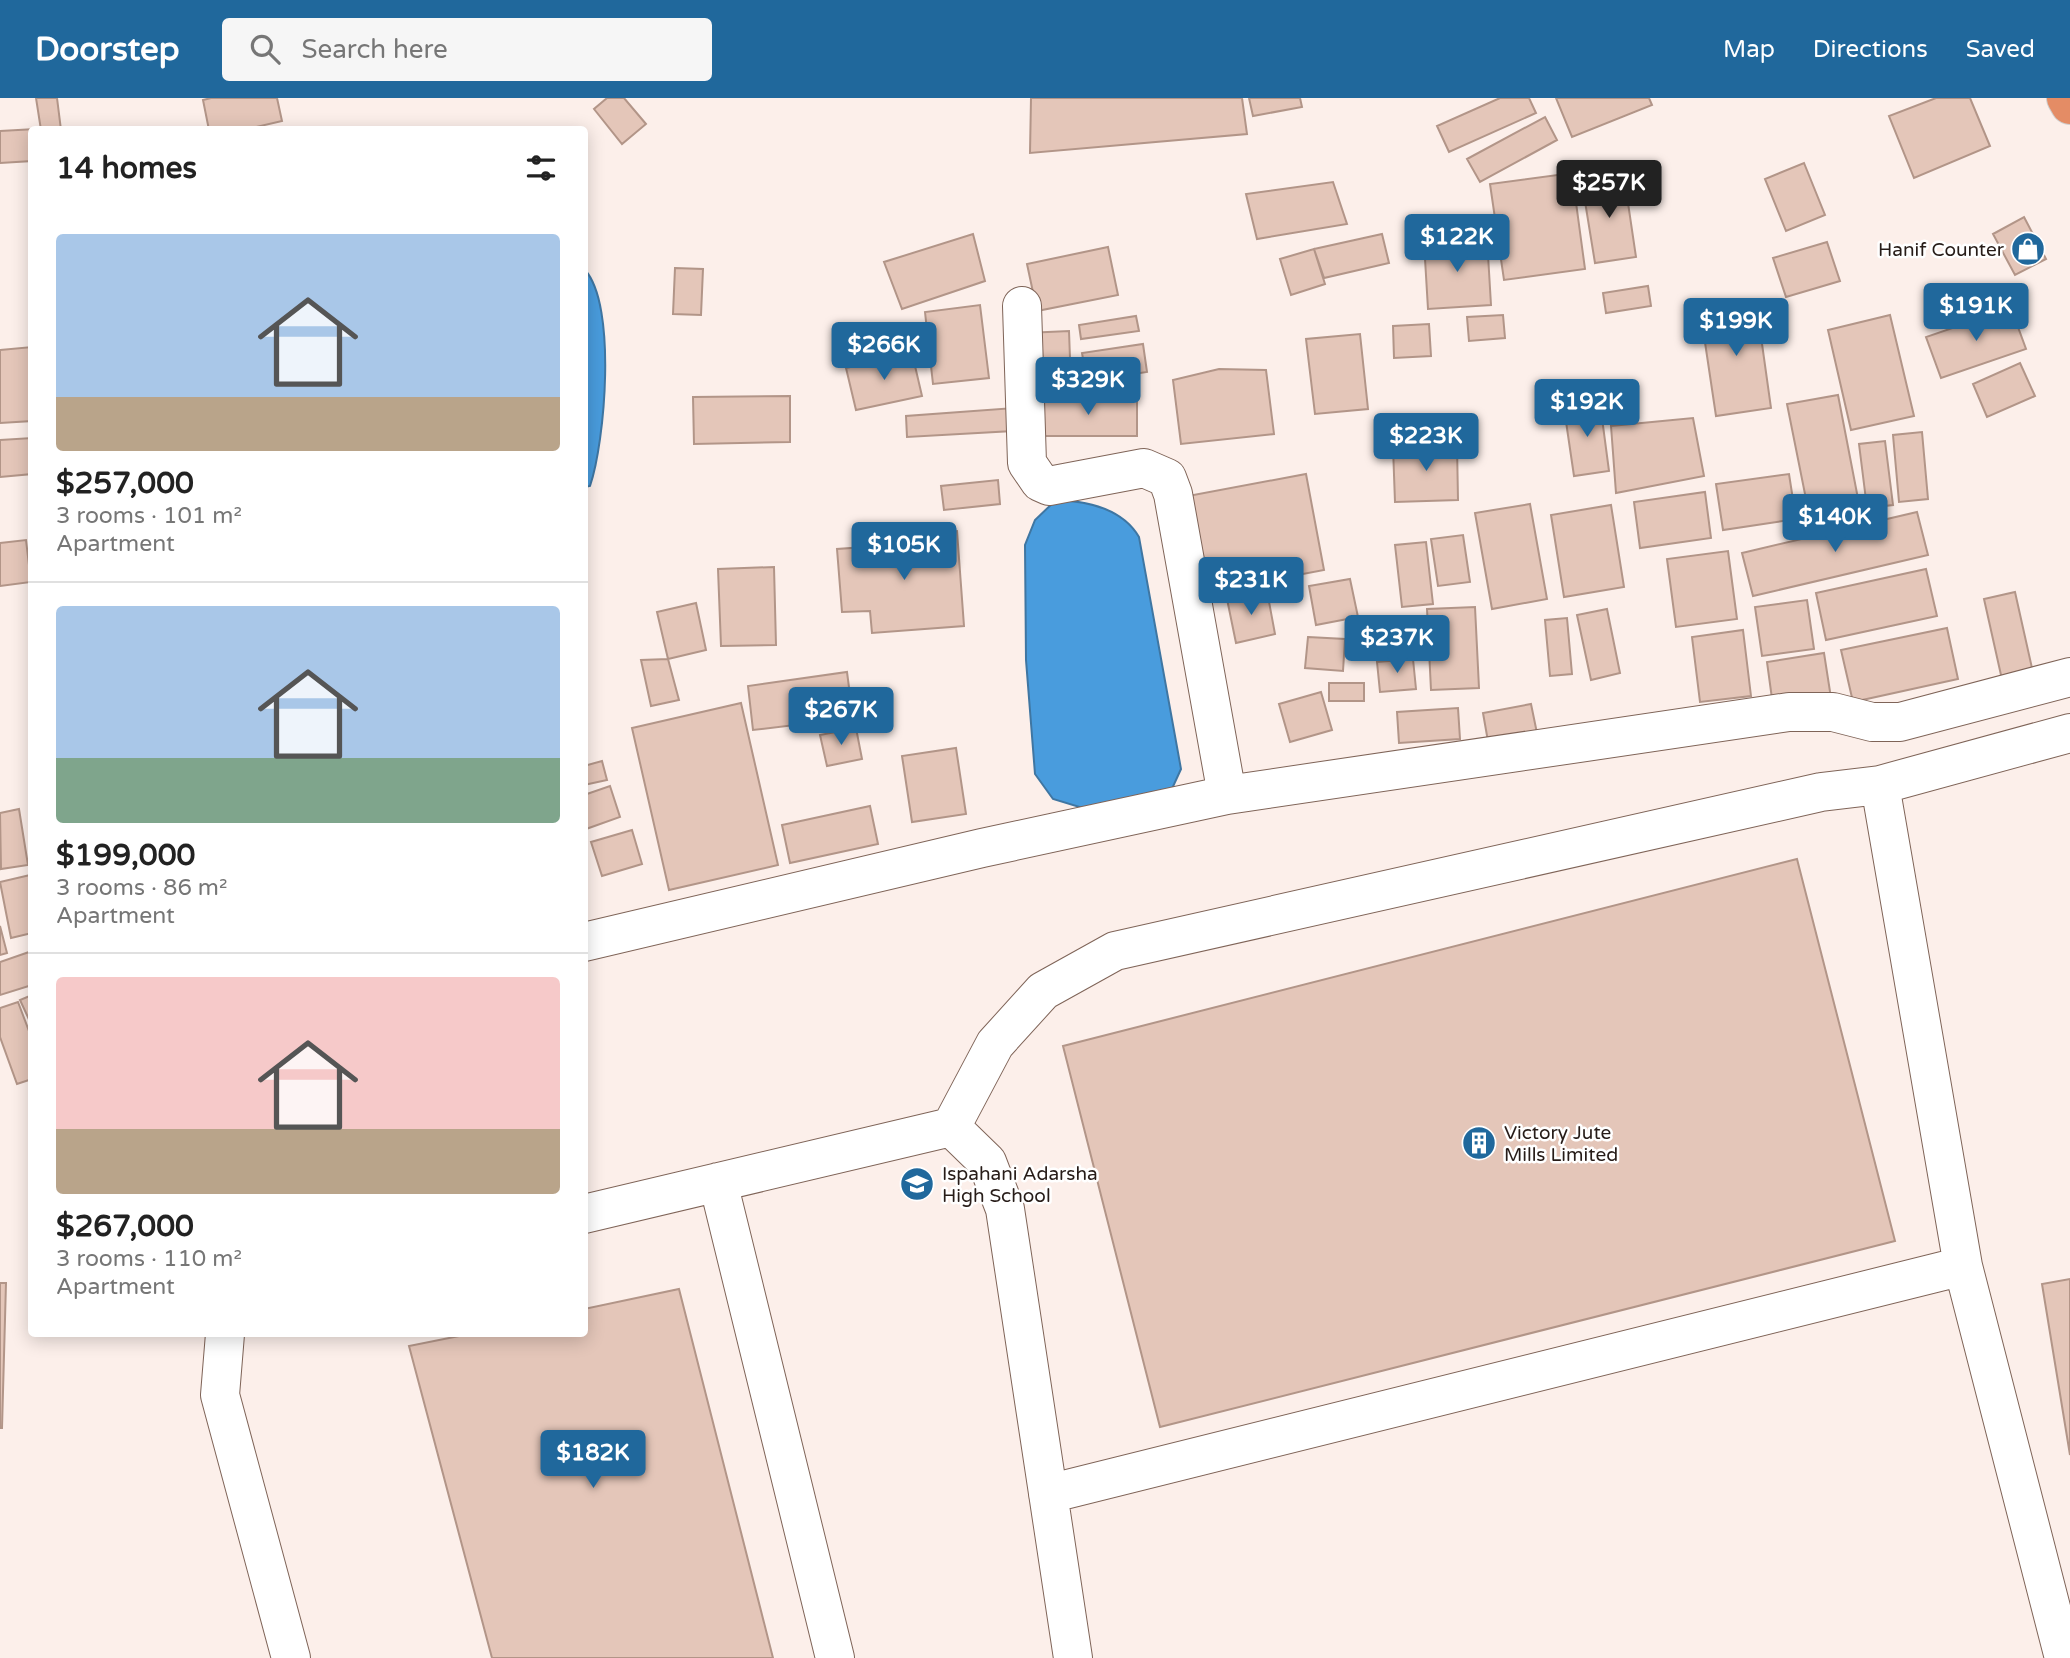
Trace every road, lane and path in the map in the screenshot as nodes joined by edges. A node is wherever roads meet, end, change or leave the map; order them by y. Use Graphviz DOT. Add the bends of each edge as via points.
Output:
graph roads {
  1 [pos="2066,98"];
  2 [pos="2070,105"];
  3 [pos="1022,306"];
  4 [pos="2070,677"];
  5 [pos="2070,733"];
  6 [pos="1880,785"];
  7 [pos="1227,795"];
  8 [pos="588,941"];
  9 [pos="951,1127"];
  10 [pos="718,1182"];
  11 [pos="588,1213"];
  12 [pos="1963,1266"];
  13 [pos="225,1337"];
  14 [pos="1048,1494"];
  15 [pos="291,1658"];
  16 [pos="835,1658"];
  17 [pos="1073,1658"];
  18 [pos="2064,1658"];
  1 -- 2 [label="highway"];
  3 -- 7 [label="street" via="1027,463 1040,482 1049,486 1144,468 1167,478"];
  4 -- 7 [label="street" via="1899,722 1872,722 1833,712 1789,712"];
  5 -- 6 [label="street"];
  6 -- 9 [label="street" via="1821,792 1115,951 1043,991 995,1044"];
  6 -- 12 [label="street"];
  7 -- 8 [label="street"];
  9 -- 10 [label="street"];
  9 -- 14 [label="street" via="986,1162 1005,1209"];
  10 -- 11 [label="street"];
  10 -- 16 [label="street"];
  12 -- 14 [label="street"];
  12 -- 18 [label="street"];
  13 -- 15 [label="street" via="220,1395"];
  14 -- 17 [label="street"];
}
